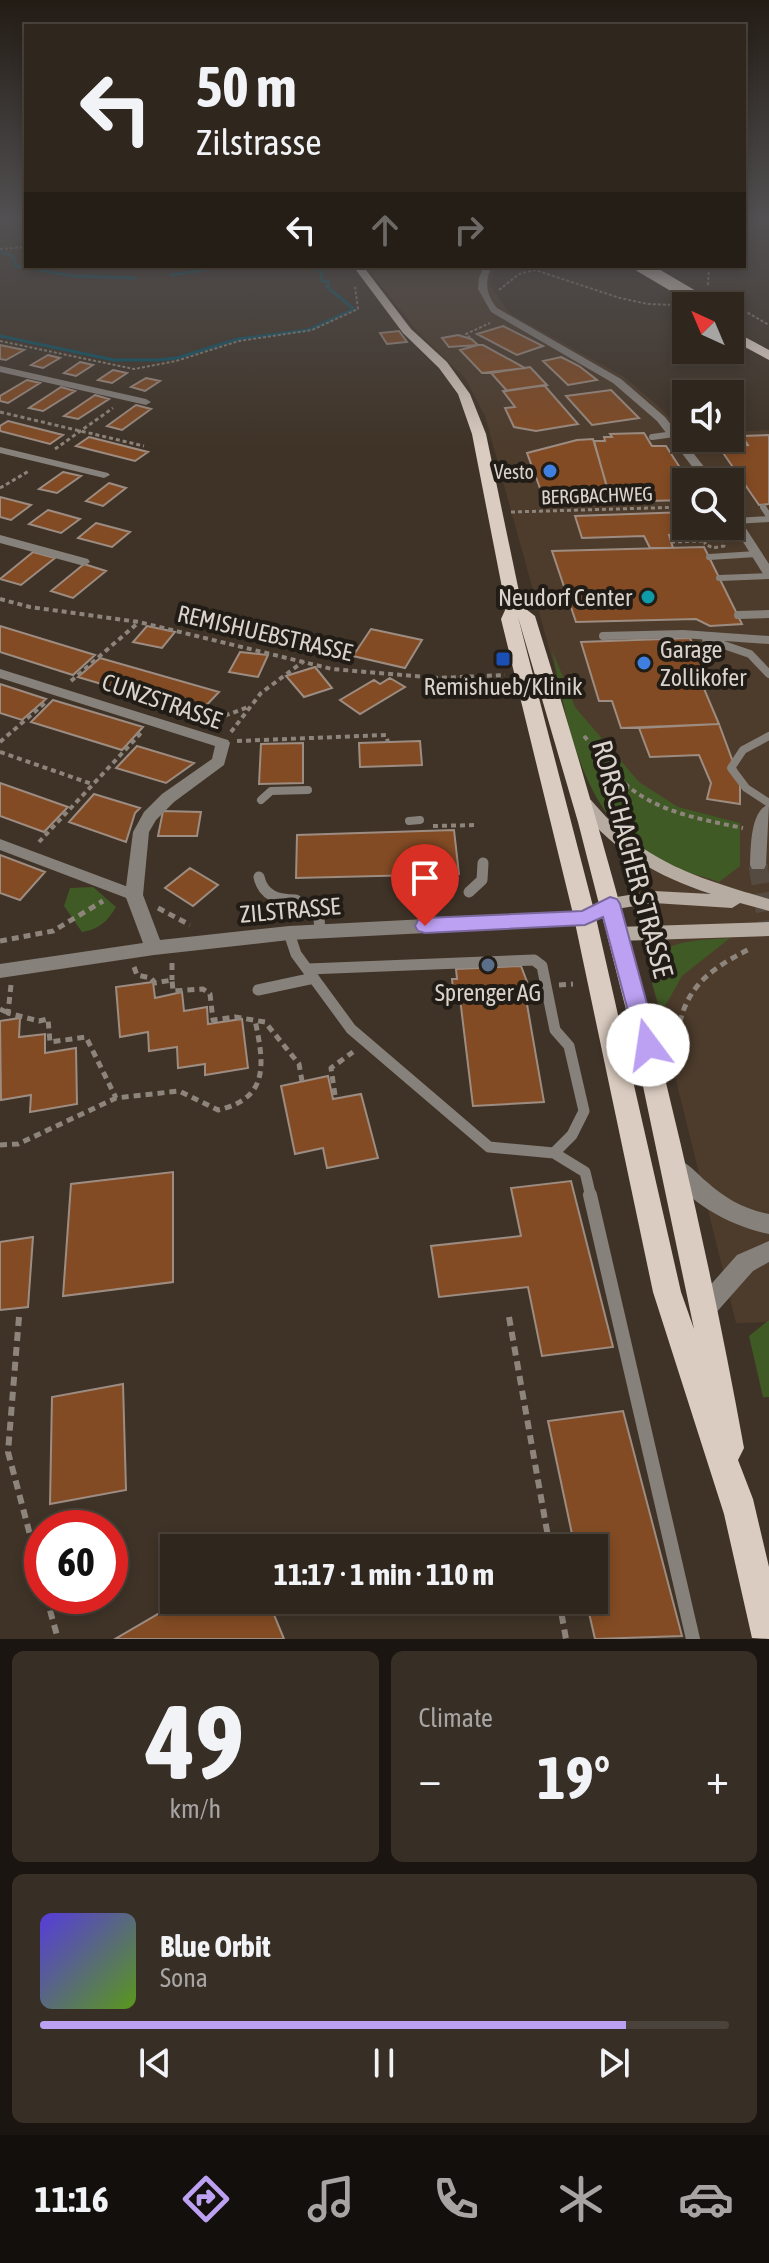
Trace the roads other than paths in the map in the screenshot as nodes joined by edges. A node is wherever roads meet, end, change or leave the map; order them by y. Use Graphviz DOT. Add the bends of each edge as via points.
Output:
graph roads {
  1 [pos="375,294"];
  2 [pos="482,294"];
  3 [pos="744,327"];
  4 [pos="744,341"];
  5 [pos="769,342"];
  6 [pos="769,356"];
  7 [pos="0,369"];
  8 [pos="146,402"];
  9 [pos="672,432"];
  10 [pos="672,434"];
  11 [pos="652,437"];
  12 [pos="0,450"];
  13 [pos="104,475"];
  14 [pos="763,507"];
  15 [pos="744,517"];
  16 [pos="769,518"];
  17 [pos="744,534"];
  18 [pos="0,539"];
  19 [pos="756,554"];
  20 [pos="709,557"];
  21 [pos="84,562"];
  22 [pos="769,575"];
  23 [pos="719,578"];
  24 [pos="514,608"];
  25 [pos="769,614"];
  26 [pos="738,615"];
  27 [pos="690,635"];
  28 [pos="603,636"];
  29 [pos="769,640"];
  30 [pos="0,673"];
  31 [pos="769,674"];
  32 [pos="769,736"];
  33 [pos="308,790"];
  34 [pos="261,800"];
  35 [pos="769,803"];
  36 [pos="585,804"];
  37 [pos="769,809"];
  38 [pos="0,844"];
  39 [pos="483,863"];
  40 [pos="758,865"];
  41 [pos="259,877"];
  42 [pos="469,892"];
  43 [pos="129,893"];
  44 [pos="296,900"];
  45 [pos="610,904"];
  46 [pos="769,905"];
  47 [pos="318,906"];
  48 [pos="585,918"];
  49 [pos="769,929"];
  50 [pos="320,931"];
  51 [pos="289,933"];
  52 [pos="617,934"];
  53 [pos="154,948"];
  54 [pos="311,974"];
  55 [pos="5,978"];
  56 [pos="258,990"];
  57 [pos="554,1153"];
  58 [pos="677,1168"];
  59 [pos="769,1224"];
  60 [pos="769,1251"];
  61 [pos="706,1307"];
  62 [pos="740,1513"];
  63 [pos="769,1638"];
  64 [pos="693,1639"];
  1 -- 24 [label="main road, RORSCHACHER STRASSE" via="464,394 481,442"];
  2 -- 9 [label="street" via="516,325 603,371"];
  3 -- 5 [label="highway"];
  4 -- 6 [label="highway"];
  7 -- 8 [label="street"];
  10 -- 11 [label="lane"];
  12 -- 13 [label="street"];
  14 -- 16 [label="lane"];
  15 -- 16 [label="lane"];
  17 -- 19 [label="street"];
  18 -- 21 [label="street"];
  19 -- 20 [label="lane"];
  19 -- 22 [label="street"];
  22 -- 23 [label="lane"];
  24 -- 36 [label="main road, RORSCHACHER STRASSE" via="527,616"];
  24 -- 48 [label="main road, RORSCHACHER STRASSE" via="509,619"];
  25 -- 26 [label="lane"];
  27 -- 28 [label="lane"];
  27 -- 29 [label="lane"];
  27 -- 31 [label="lane" via="743,649 761,659"];
  30 -- 43 [label="street, CUNZSTRASSE" via="223,743 219,761 150,816 141,832"];
  32 -- 35 [label="lane" via="743,750 731,768 746,788"];
  33 -- 34 [label="lane" via="271,791"];
  36 -- 45 [label="main road, RORSCHACHER STRASSE"];
  36 -- 46 [label="main road" via="603,828 665,872"];
  37 -- 40 [label="street"];
  38 -- 43 [label="street"];
  39 -- 42 [label="lane" via="485,878"];
  41 -- 44 [label="lane" via="266,893"];
  43 -- 53 [label="street"];
  45 -- 46 [label="main road" via="654,897"];
  45 -- 48 [label="main road"];
  45 -- 52 [label="main road, RORSCHACHER STRASSE"];
  47 -- 50 [label="lane"];
  48 -- 50 [label="street, ZILSTRASSE"];
  48 -- 52 [label="main road"];
  48 -- 62 [label="main road, RORSCHACHER STRASSE" via="667,1292"];
  49 -- 52 [label="main road"];
  50 -- 51 [label="street, ZILSTRASSE"];
  51 -- 53 [label="street, ZILSTRASSE"];
  51 -- 54 [label="lane"];
  52 -- 58 [label="main road, RORSCHACHER STRASSE"];
  53 -- 55 [label="street, ZILSTRASSE"];
  54 -- 56 [label="lane"];
  54 -- 57 [label="lane" via="351,1029 489,1147"];
  54 -- 57 [label="lane" via="534,960 542,966 555,1030 569,1046 584,1111 572,1135"];
  57 -- 64 [label="lane" via="585,1172"];
  58 -- 59 [label="street" via="723,1209 746,1221"];
  58 -- 61 [label="main road, RORSCHACHER STRASSE"];
  60 -- 61 [label="street" via="745,1263"];
  61 -- 62 [label="main road, RORSCHACHER STRASSE"];
  62 -- 63 [label="main road, RORSCHACHER STRASSE"];
}
